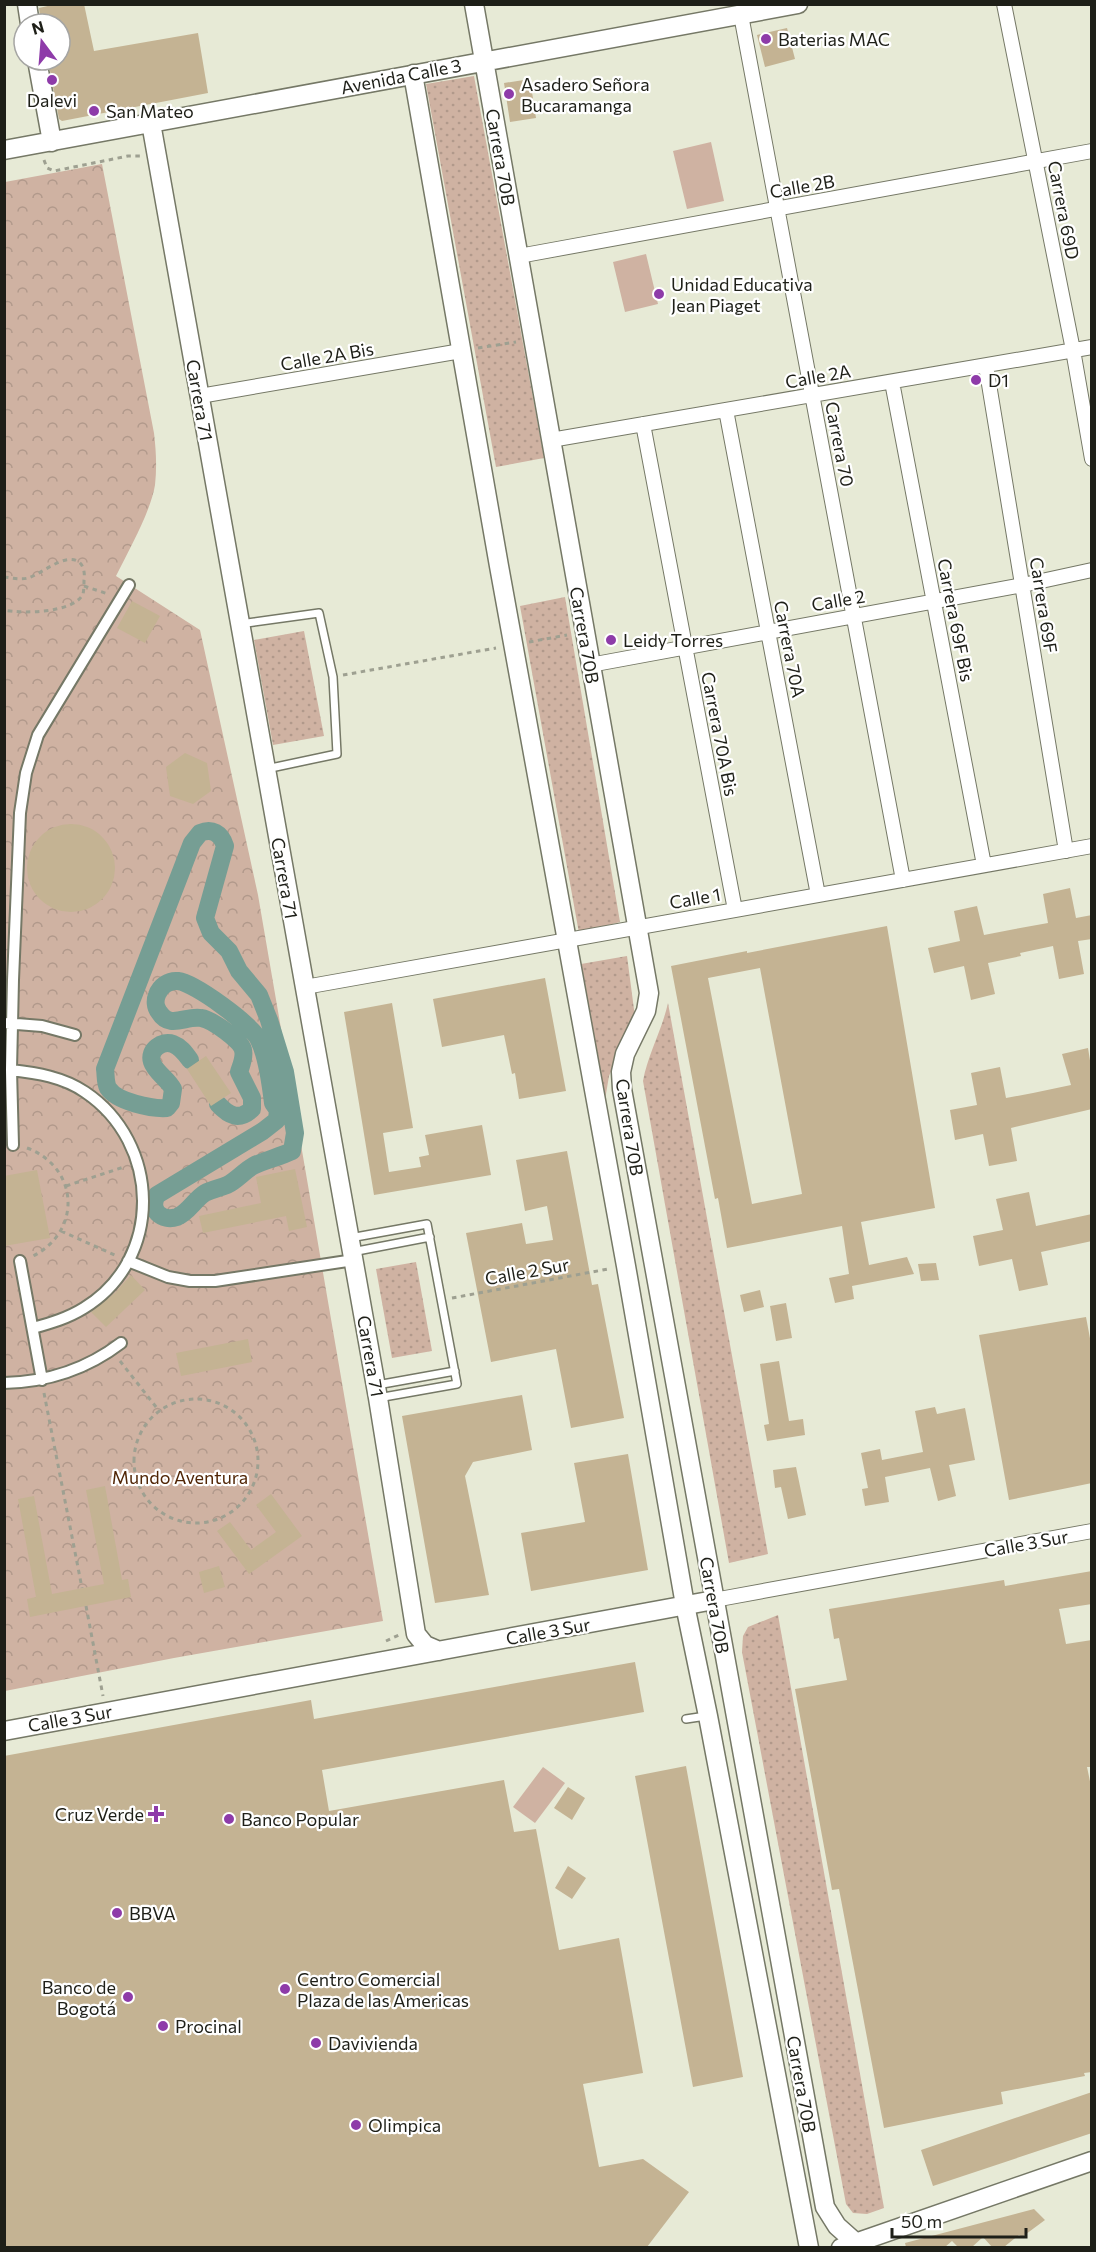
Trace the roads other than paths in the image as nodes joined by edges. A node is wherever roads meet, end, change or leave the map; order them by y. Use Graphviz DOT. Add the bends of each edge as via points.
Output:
graph roads {
  1 [pos="474,4"];
  2 [pos="798,4"];
  3 [pos="1004,4"];
  4 [pos="741,15"];
  5 [pos="484,61"];
  6 [pos="38,72"];
  7 [pos="413,74"];
  8 [pos="151,123"];
  9 [pos="48,149"];
  10 [pos="4,150"];
  11 [pos="1092,152"];
  12 [pos="1036,162"];
  13 [pos="777,209"];
  14 [pos="519,256"];
  15 [pos="1092,347"];
  16 [pos="1073,350"];
  17 [pos="461,351"];
  18 [pos="986,366"];
  19 [pos="892,382"];
  20 [pos="812,395"];
  21 [pos="200,396"];
  22 [pos="726,410"];
  23 [pos="643,424"];
  24 [pos="551,440"];
  25 [pos="1092,459"];
  26 [pos="1092,570"];
  27 [pos="129,585"];
  28 [pos="1023,585"];
  29 [pos="935,601"];
  30 [pos="853,616"];
  31 [pos="240,624"];
  32 [pos="768,631"];
  33 [pos="685,648"];
  34 [pos="590,665"];
  35 [pos="266,769"];
  36 [pos="1092,846"];
  37 [pos="1066,851"];
  38 [pos="984,865"];
  39 [pos="903,880"];
  40 [pos="818,895"];
  41 [pos="735,910"];
  42 [pos="638,927"];
  43 [pos="567,940"];
  44 [pos="305,987"];
  45 [pos="8,1022"];
  46 [pos="75,1035"];
  47 [pos="11,1070"];
  48 [pos="13,1145"];
  49 [pos="430,1237"];
  50 [pos="352,1250"];
  51 [pos="20,1261"];
  52 [pos="128,1261"];
  53 [pos="33,1328"];
  54 [pos="121,1343"];
  55 [pos="455,1371"];
  56 [pos="42,1380"];
  57 [pos="4,1383"];
  58 [pos="377,1392"];
  59 [pos="1092,1531"];
  60 [pos="714,1600"];
  61 [pos="685,1605"];
  62 [pos="409,1632"];
  63 [pos="439,1651"];
  64 [pos="397,1658"];
  65 [pos="708,1716"];
  66 [pos="686,1719"];
  67 [pos="4,1731"];
  68 [pos="1092,2160"];
  69 [pos="848,2245"];
  70 [pos="808,2247"];
  1 -- 5 [label="street, Carrera 70B"];
  2 -- 4 [label="street, Avenida Calle 3"];
  3 -- 12 [label="street, Carrera 69D"];
  4 -- 5 [label="street, Avenida Calle 3"];
  4 -- 13 [label="street, Carrera 70"];
  5 -- 7 [label="street, Avenida Calle 3"];
  5 -- 14 [label="street, Carrera 70B"];
  6 -- 9 [label="street"];
  7 -- 8 [label="street, Avenida Calle 3"];
  7 -- 17 [label="street, Carrera 70B"];
  8 -- 9 [label="street, Avenida Calle 3"];
  8 -- 21 [label="street, Carrera 71"];
  9 -- 10 [label="street, Avenida Calle 3"];
  11 -- 12 [label="street, Calle 2B"];
  12 -- 13 [label="street, Calle 2B"];
  12 -- 16 [label="street, Carrera 69D"];
  13 -- 14 [label="street, Calle 2B"];
  13 -- 20 [label="street, Carrera 70"];
  14 -- 24 [label="street, Carrera 70B"];
  15 -- 16 [label="street, Calle 2A"];
  16 -- 18 [label="street, Calle 2A"];
  16 -- 25 [label="street, Carrera 69D"];
  17 -- 21 [label="street, Calle 2A Bis"];
  17 -- 43 [label="street, Carrera 70B"];
  18 -- 19 [label="street, Calle 2A"];
  18 -- 28 [label="street, Carrera 69F"];
  19 -- 20 [label="street, Calle 2A"];
  19 -- 29 [label="street, Carrera 69F Bis"];
  20 -- 22 [label="street, Calle 2A"];
  20 -- 30 [label="street, Carrera 70"];
  21 -- 31 [label="street, Carrera 71"];
  22 -- 23 [label="street, Calle 2A"];
  22 -- 32 [label="street, Carrera 70A"];
  23 -- 24 [label="street, Calle 2A"];
  23 -- 33 [label="street, Carrera 70A Bis"];
  24 -- 34 [label="street, Carrera 70B"];
  26 -- 28 [label="street, Calle 2"];
  27 -- 45 [label="street" via="38,735 26,773 20,813"];
  28 -- 29 [label="street, Calle 2"];
  28 -- 37 [label="street, Carrera 69F"];
  29 -- 30 [label="street, Calle 2"];
  29 -- 38 [label="street, Carrera 69F Bis"];
  30 -- 32 [label="street, Calle 2"];
  30 -- 39 [label="street, Carrera 70"];
  31 -- 35 [label="street, Carrera 71"];
  31 -- 35 [label="lane" via="319,613 333,677 337,754"];
  32 -- 33 [label="street, Calle 2"];
  32 -- 40 [label="street, Carrera 70A"];
  33 -- 34 [label="street, Calle 2"];
  33 -- 41 [label="street, Carrera 70A Bis"];
  34 -- 42 [label="street, Carrera 70B"];
  35 -- 44 [label="street, Carrera 71"];
  36 -- 37 [label="street, Calle 1"];
  37 -- 38 [label="street, Calle 1"];
  38 -- 39 [label="street, Calle 1"];
  39 -- 40 [label="street, Calle 1"];
  40 -- 41 [label="street, Calle 1"];
  41 -- 42 [label="street, Calle 1"];
  42 -- 43 [label="street, Calle 1"];
  42 -- 60 [label="street, Carrera 70B" via="649,993 646,1011 625,1054 622,1089"];
  43 -- 44 [label="street, Calle 1"];
  43 -- 61 [label="street, Carrera 70B"];
  44 -- 50 [label="street, Carrera 71"];
  45 -- 46 [label="street"];
  45 -- 47 [label="street"];
  47 -- 48 [label="street"];
  47 -- 52 [label="street" via="63,1080 84,1091 102,1104 130,1141 143,1185 144,1208"];
  49 -- 50 [label="lane"];
  49 -- 50 [label="lane" via="427,1224"];
  49 -- 55 [label="lane"];
  50 -- 52 [label="street" via="215,1281 168,1277"];
  50 -- 58 [label="street, Carrera 71"];
  51 -- 53 [label="street"];
  52 -- 53 [label="street" via="113,1283 86,1308"];
  53 -- 56 [label="street"];
  54 -- 56 [label="street" via="76,1369"];
  55 -- 58 [label="lane"];
  55 -- 58 [label="lane" via="457,1384"];
  56 -- 57 [label="street"];
  58 -- 62 [label="street, Carrera 71"];
  59 -- 60 [label="street, Calle 3 Sur"];
  60 -- 61 [label="street, Calle 3 Sur"];
  60 -- 69 [label="street, Carrera 70B" via="825,2206"];
  61 -- 63 [label="street, Calle 3 Sur"];
  61 -- 65 [label="street, Carrera 70B"];
  62 -- 63 [label="street"];
  62 -- 64 [label="street" via="411,1646"];
  63 -- 64 [label="street, Calle 3 Sur"];
  64 -- 67 [label="street, Calle 3 Sur"];
  65 -- 66 [label="lane"];
  65 -- 70 [label="street, Carrera 70B"];
  68 -- 69 [label="street"];
}
